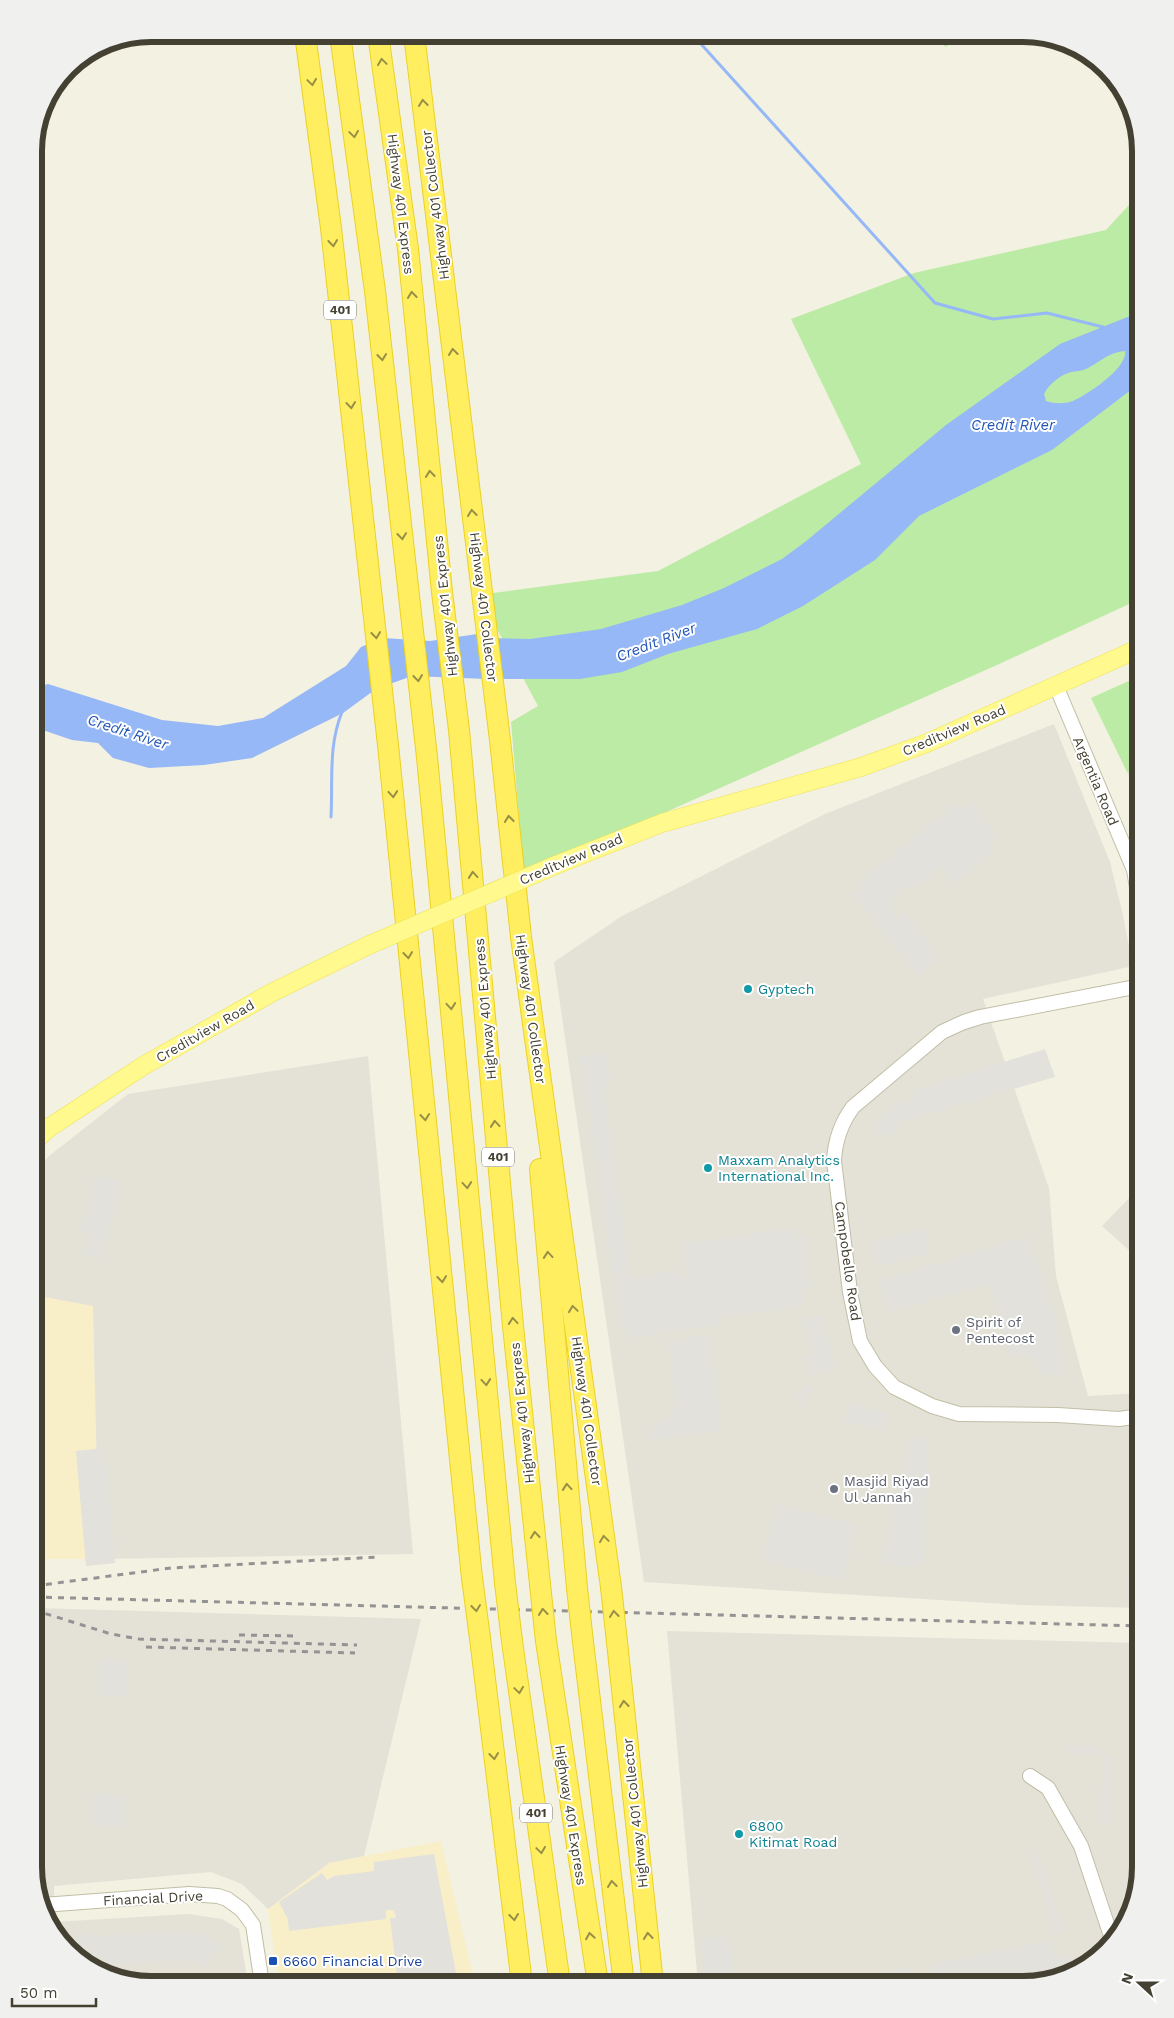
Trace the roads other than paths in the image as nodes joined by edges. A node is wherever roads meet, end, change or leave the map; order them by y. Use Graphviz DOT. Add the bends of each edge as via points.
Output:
graph roads {
  1 [pos="306,43"];
  2 [pos="341,43"];
  3 [pos="379,43"];
  4 [pos="415,43"];
  5 [pos="1132,652"];
  6 [pos="1056,686"];
  7 [pos="1132,865"];
  8 [pos="521,937"];
  9 [pos="1132,988"];
  10 [pos="42,1134"];
  11 [pos="1132,1417"];
  12 [pos="1030,1776"];
  13 [pos="49,1905"];
  14 [pos="1109,1931"];
  15 [pos="261,1975"];
  16 [pos="521,1975"];
  17 [pos="559,1975"];
  18 [pos="597,1976"];
  19 [pos="623,1976"];
  20 [pos="652,1976"];
  1 -- 16 [label="highway, 401, one-way, bridge" via="331,228 371,586 472,1578"];
  2 -- 17 [label="highway, 401, one-way, bridge" via="374,291 424,734 505,1583"];
  18 -- 3 [label="highway, Highway 401 Express / 401, one-way, bridge" via="546,1641 513,1326 459,730 408,248"];
  8 -- 4 [label="highway, Highway 401 Collector, one-way"];
  5 -- 6 [label="main road, Creditview Road"];
  6 -- 7 [label="street, Argentia Road"];
  6 -- 10 [label="main road, Creditview Road, bridge" via="927,743 861,767 662,823 369,945 271,993 143,1066"];
  19 -- 8 [label="highway, one-way, bridge" via="577,1588"];
  20 -- 8 [label="highway, Highway 401 Collector, one-way, bridge" via="611,1587"];
  9 -- 11 [label="street, Campobello Road" via="980,1017 942,1032 853,1107 845,1118 835,1146 834,1160 850,1292 860,1341 875,1366 894,1387 932,1406 959,1414"];
  12 -- 14 [label="street" via="1048,1788 1081,1846"];
  13 -- 15 [label="street, Financial Drive" via="189,1894 227,1899 242,1910 253,1926"];
}
